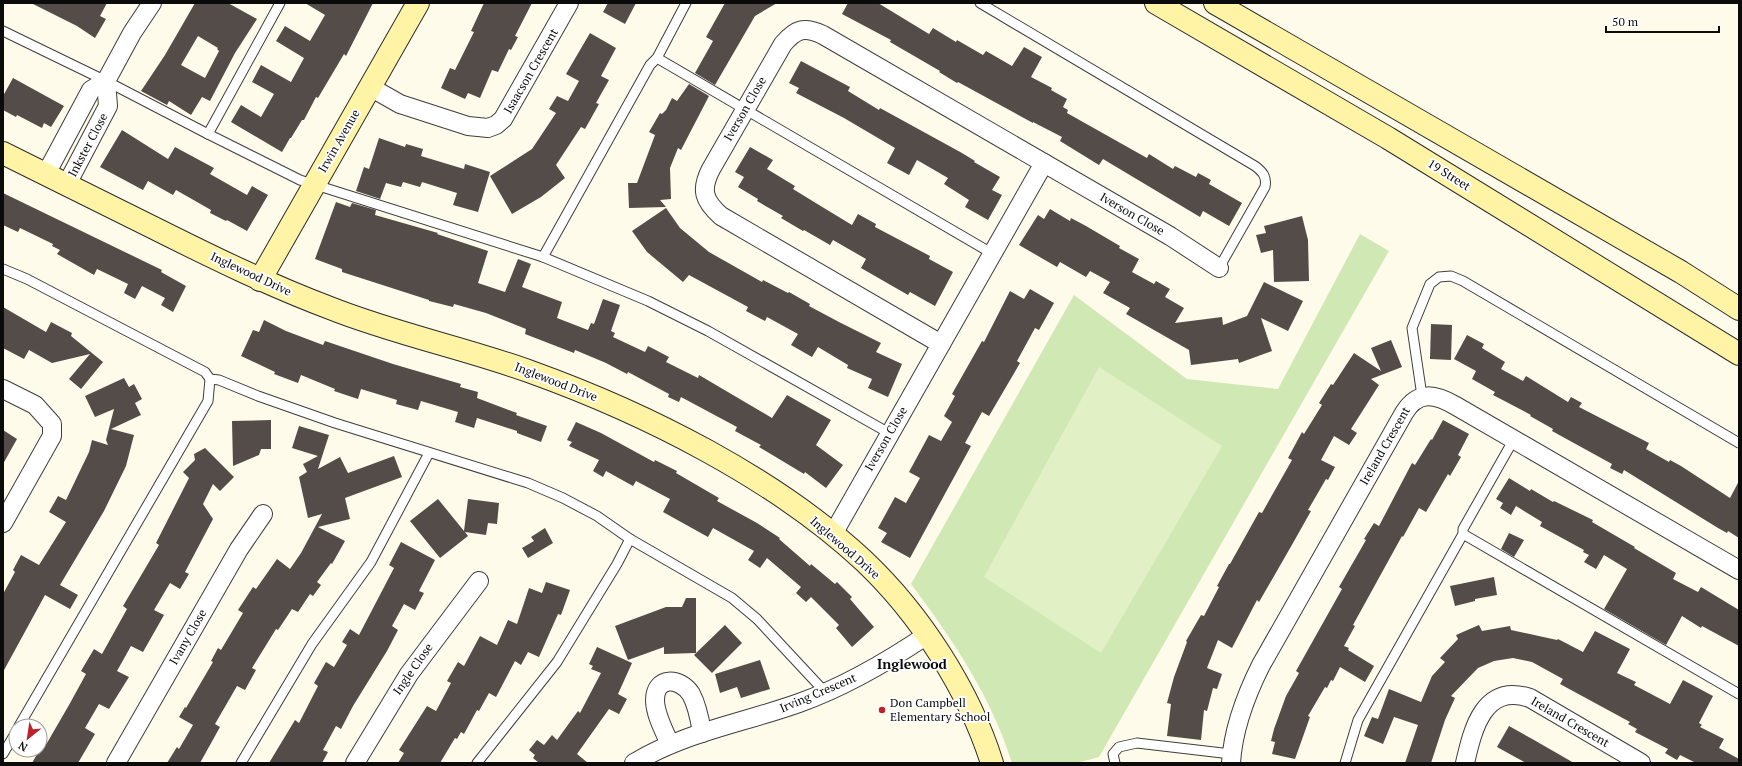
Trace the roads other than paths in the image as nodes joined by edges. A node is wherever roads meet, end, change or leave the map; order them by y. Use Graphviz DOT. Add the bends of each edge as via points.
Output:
graph roads {
  1 [pos="152,3"];
  2 [pos="280,3"];
  3 [pos="418,3"];
  4 [pos="569,3"];
  5 [pos="686,3"];
  6 [pos="980,3"];
  7 [pos="1156,3"];
  8 [pos="1215,3"];
  9 [pos="3,31"];
  10 [pos="657,58"];
  11 [pos="106,81"];
  12 [pos="370,87"];
  13 [pos="745,109"];
  14 [pos="208,134"];
  15 [pos="3,153"];
  16 [pos="1044,163"];
  17 [pos="46,174"];
  18 [pos="67,184"];
  19 [pos="314,185"];
  20 [pos="993,254"];
  21 [pos="543,257"];
  22 [pos="1219,268"];
  23 [pos="3,269"];
  24 [pos="260,280"];
  25 [pos="1739,309"];
  26 [pos="941,344"];
  27 [pos="1739,354"];
  28 [pos="210,379"];
  29 [pos="3,389"];
  30 [pos="1422,396"];
  31 [pos="890,433"];
  32 [pos="1514,440"];
  33 [pos="1739,443"];
  34 [pos="429,453"];
  35 [pos="263,514"];
  36 [pos="3,523"];
  37 [pos="833,534"];
  38 [pos="1463,534"];
  39 [pos="630,539"];
  40 [pos="1739,570"];
  41 [pos="479,581"];
  42 [pos="926,634"];
  43 [pos="825,692"];
  44 [pos="1739,694"];
  45 [pos="24,718"];
  46 [pos="702,732"];
  47 [pos="670,744"];
  48 [pos="1231,758"];
  49 [pos="116,763"];
  50 [pos="241,763"];
  51 [pos="355,763"];
  52 [pos="477,763"];
  53 [pos="634,763"];
  54 [pos="992,763"];
  55 [pos="1115,763"];
  56 [pos="1345,763"];
  57 [pos="1465,763"];
  58 [pos="1641,763"];
  1 -- 11 [label="street, Inkster Close"];
  2 -- 14 [label="lane"];
  3 -- 12 [label="street, Irwin Avenue"];
  4 -- 12 [label="street, Isaacson Crescent" via="503,119 496,125 488,128 468,126 400,104"];
  5 -- 10 [label="lane"];
  6 -- 22 [label="lane" via="1263,172 1265,187"];
  7 -- 27 [label="street, 19 Street" via="1388,138"];
  8 -- 25 [label="street" via="1674,268"];
  9 -- 11 [label="lane"];
  10 -- 13 [label="lane"];
  10 -- 21 [label="lane" via="650,65"];
  11 -- 14 [label="lane"];
  11 -- 17 [label="street, Inkster Close" via="91,90"];
  11 -- 18 [label="street, Inkster Close" via="108,106"];
  12 -- 19 [label="street, Irwin Avenue"];
  13 -- 16 [label="street, Iverson Close" via="783,44 792,34 807,29 823,35"];
  13 -- 20 [label="lane"];
  13 -- 26 [label="street, Iverson Close" via="706,178 707,202 722,216"];
  14 -- 19 [label="lane"];
  15 -- 17 [label="street, Inglewood Drive"];
  16 -- 20 [label="street, Iverson Close"];
  16 -- 22 [label="street, Iverson Close" via="1170,236"];
  17 -- 18 [label="street, Inglewood Drive"];
  18 -- 24 [label="street, Inglewood Drive"];
  19 -- 21 [label="lane"];
  19 -- 24 [label="street, Irwin Avenue"];
  20 -- 26 [label="street, Iverson Close"];
  21 -- 31 [label="lane" via="648,301 708,331"];
  23 -- 28 [label="lane" via="182,359 205,372"];
  24 -- 37 [label="street, Inglewood Drive" via="367,322 532,372 644,418 750,477"];
  26 -- 31 [label="street, Iverson Close"];
  28 -- 34 [label="lane" via="220,380 335,423"];
  28 -- 45 [label="lane" via="208,401"];
  29 -- 36 [label="street" via="35,405 52,424 52,436"];
  30 -- 32 [label="street, Ireland Crescent" via="1448,402"];
  30 -- 33 [label="lane" via="1412,328 1430,284 1439,277 1451,276"];
  30 -- 48 [label="street, Ireland Crescent" via="1414,400 1404,413 1261,665 1245,702"];
  31 -- 37 [label="street, Iverson Close"];
  32 -- 38 [label="lane" via="1463,529"];
  32 -- 40 [label="street, Ireland Crescent"];
  34 -- 39 [label="lane" via="528,483 597,516"];
  34 -- 50 [label="lane" via="371,562 312,644"];
  35 -- 49 [label="street, Ivany Close" via="239,549"];
  37 -- 42 [label="street, Inglewood Drive" via="890,588"];
  38 -- 44 [label="lane"];
  38 -- 56 [label="lane" via="1358,720"];
  39 -- 43 [label="lane" via="732,598 757,619"];
  39 -- 52 [label="lane" via="557,662"];
  41 -- 51 [label="street, Ingle Close" via="409,674"];
  42 -- 43 [label="street, Irving Crescent" via="906,650 873,669"];
  42 -- 54 [label="street, Inglewood Drive" via="950,671 967,704"];
  43 -- 46 [label="street, Irving Crescent" via="770,713"];
  46 -- 47 [label="street, Irving Crescent"];
  46 -- 47 [label="street" via="691,695 683,685 673,681 663,683 656,691 655,701"];
  47 -- 53 [label="street, Irving Crescent"];
  48 -- 55 [label="lane" via="1137,743 1119,747 1113,754"];
  57 -- 58 [label="street, Ireland Crescent" via="1483,713 1495,698 1513,694 1530,698"];
}
